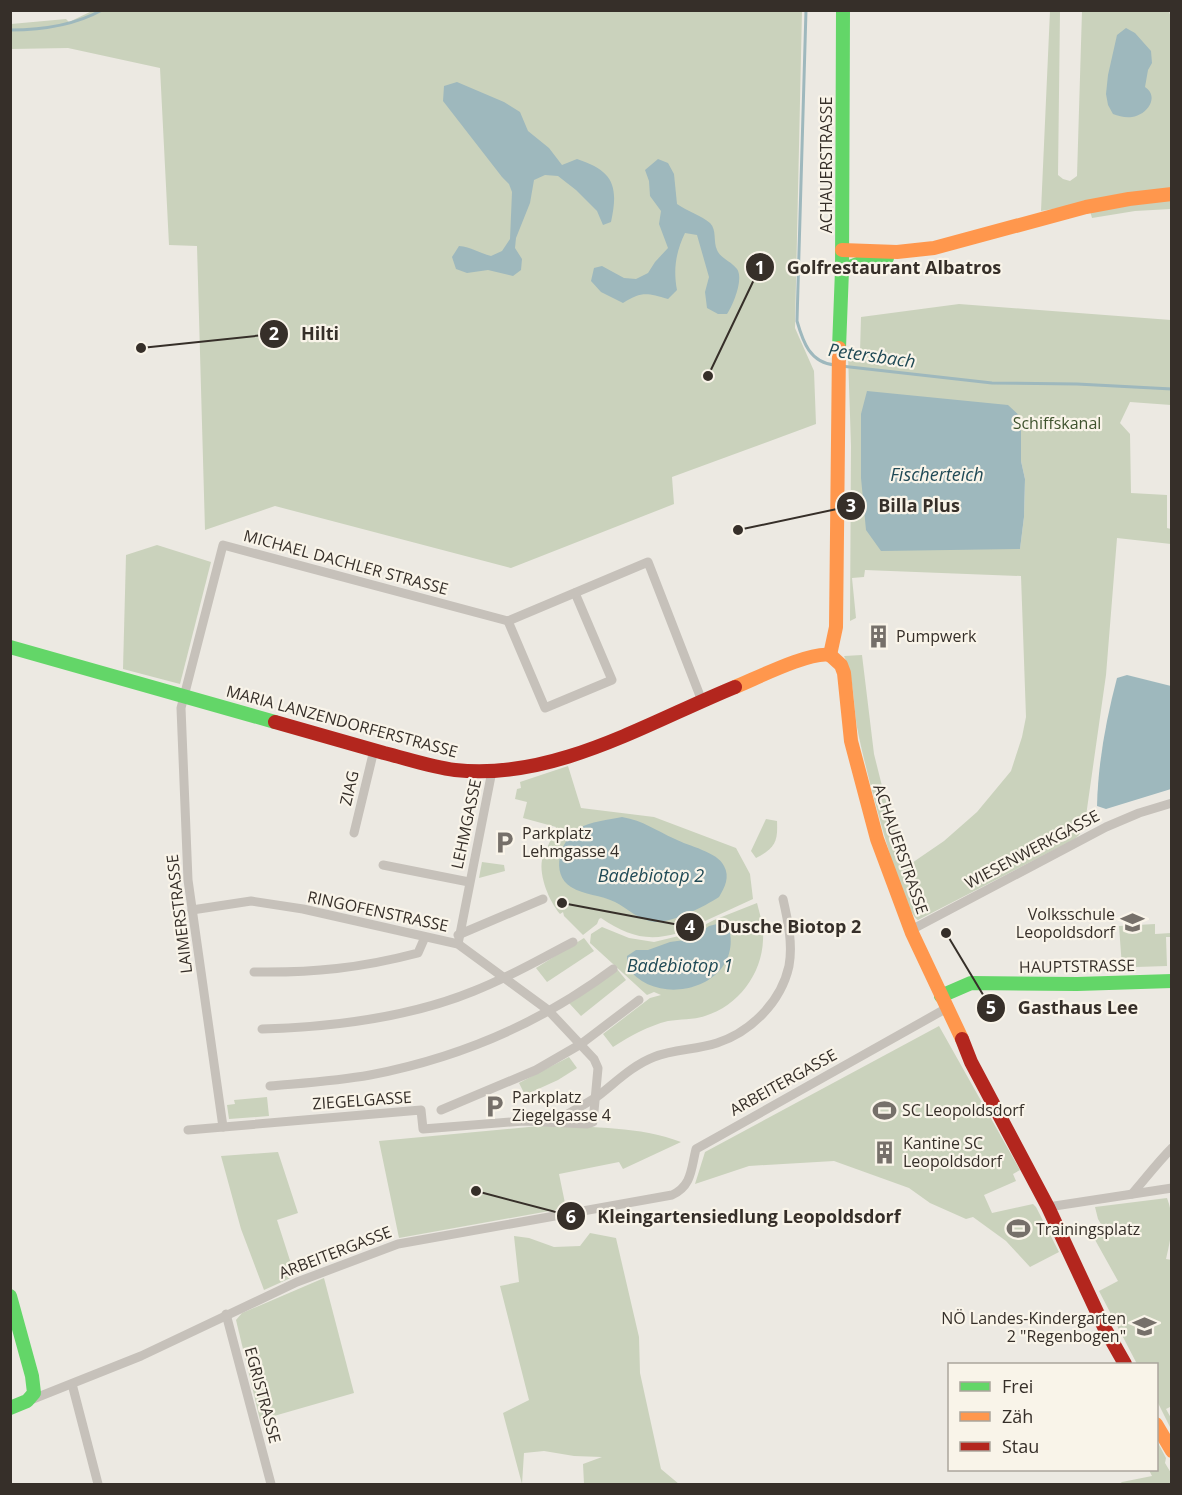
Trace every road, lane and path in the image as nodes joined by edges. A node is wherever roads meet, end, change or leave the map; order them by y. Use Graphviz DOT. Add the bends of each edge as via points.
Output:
graph roads {
  1 [pos="843,10"];
  2 [pos="1172,194"];
  3 [pos="842,250"];
  4 [pos="902,253"];
  5 [pos="842,270"];
  6 [pos="575,593"];
  7 [pos="508,621"];
  8 [pos="10,647"];
  9 [pos="830,655"];
  10 [pos="184,696"];
  11 [pos="702,701"];
  12 [pos="374,750"];
  13 [pos="492,771"];
  14 [pos="1172,804"];
  15 [pos="354,833"];
  16 [pos="383,865"];
  17 [pos="469,882"];
  18 [pos="543,899"];
  19 [pos="783,899"];
  20 [pos="192,910"];
  21 [pos="911,930"];
  22 [pos="425,937"];
  23 [pos="458,939"];
  24 [pos="573,942"];
  25 [pos="613,969"];
  26 [pos="254,972"];
  27 [pos="506,978"];
  28 [pos="1172,981"];
  29 [pos="639,1000"];
  30 [pos="944,1002"];
  31 [pos="548,1010"];
  32 [pos="262,1029"];
  33 [pos="581,1044"];
  34 [pos="270,1086"];
  35 [pos="595,1098"];
  36 [pos="441,1110"];
  37 [pos="555,1122"];
  38 [pos="593,1122"];
  39 [pos="223,1127"];
  40 [pos="188,1130"];
  41 [pos="1172,1148"];
  42 [pos="1172,1159"];
  43 [pos="1160,1160"];
  44 [pos="1152,1172"];
  45 [pos="1167,1189"];
  46 [pos="1132,1194"];
  47 [pos="1047,1207"];
  48 [pos="10,1296"];
  49 [pos="226,1314"];
  50 [pos="1124,1363"];
  51 [pos="72,1384"];
  52 [pos="27,1402"];
  53 [pos="10,1408"];
  54 [pos="1158,1427"];
  55 [pos="1172,1451"];
  56 [pos="98,1485"];
  57 [pos="271,1485"];
  1 -- 3 [label="street, ACHAUERSTRASSE"];
  2 -- 4 [label="street" via="1100,204 945,246"];
  3 -- 4 [label="street"];
  3 -- 5 [label="street, ACHAUERSTRASSE"];
  4 -- 5 [label="street"];
  5 -- 9 [label="street, ACHAUERSTRASSE" via="836,627"];
  6 -- 7 [label="street"];
  6 -- 7 [label="street" via="612,680 545,708"];
  6 -- 11 [label="street" via="648,562"];
  7 -- 10 [label="street, MICHAEL DACHLER STRASSE" via="223,545"];
  8 -- 10 [label="street, MARIA LANZENDORFERSTRASSE"];
  9 -- 11 [label="street, MARIA LANZENDORFERSTRASSE" via="804,659"];
  9 -- 21 [label="street, ACHAUERSTRASSE" via="844,673 851,739 864,797"];
  10 -- 12 [label="street, MARIA LANZENDORFERSTRASSE"];
  10 -- 20 [label="street, LAIMERSTRASSE" via="181,708"];
  11 -- 13 [label="street, MARIA LANZENDORFERSTRASSE" via="557,760 523,769"];
  12 -- 13 [label="street, MARIA LANZENDORFERSTRASSE" via="465,771"];
  12 -- 15 [label="street, ZIAG"];
  13 -- 17 [label="street, LEHMGASSE"];
  14 -- 21 [label="street, WIESENWERKGASSE" via="1106,827"];
  16 -- 17 [label="street, LEHMGASSE"];
  17 -- 23 [label="street, LEHMGASSE"];
  18 -- 23 [label="street"];
  19 -- 35 [label="street" via="790,938 788,968 776,996 762,1015 727,1039 653,1057"];
  20 -- 22 [label="street, RINGOFENSTRASSE" via="251,901"];
  20 -- 39 [label="street, LAIMERSTRASSE"];
  21 -- 30 [label="street, ACHAUERSTRASSE"];
  22 -- 23 [label="street, RINGOFENSTRASSE"];
  22 -- 26 [label="street" via="418,953 386,961 316,972"];
  23 -- 27 [label="street, RINGOFENSTRASSE"];
  24 -- 27 [label="street"];
  25 -- 31 [label="street"];
  27 -- 31 [label="street, RINGOFENSTRASSE"];
  27 -- 32 [label="street" via="472,992 378,1017 322,1026"];
  28 -- 30 [label="street, HAUPTSTRASSE" via="983,984 974,992"];
  29 -- 33 [label="street"];
  30 -- 47 [label="street, ACHAUERSTRASSE"];
  30 -- 49 [label="street, ARBEITERGASSE" via="696,1149 687,1183 672,1195 398,1244"];
  31 -- 33 [label="street, RINGOFENSTRASSE"];
  31 -- 34 [label="street" via="482,1044 440,1058 369,1075"];
  33 -- 35 [label="street, RINGOFENSTRASSE" via="598,1068"];
  33 -- 36 [label="street" via="515,1080"];
  35 -- 37 [label="street"];
  35 -- 38 [label="street, RINGOFENSTRASSE"];
  37 -- 38 [label="street, ZIEGELGASSE"];
  37 -- 39 [label="street, ZIEGELGASSE" via="423,1129 421,1110"];
  39 -- 40 [label="street, ZIEGELGASSE"];
  41 -- 43 [label="street"];
  42 -- 43 [label="street"];
  43 -- 44 [label="street"];
  44 -- 45 [label="street" via="1155,1183"];
  44 -- 46 [label="street"];
  45 -- 46 [label="street"];
  46 -- 47 [label="street"];
  47 -- 50 [label="street, ACHAUERSTRASSE"];
  48 -- 52 [label="street" via="35,1383"];
  49 -- 51 [label="street, ARBEITERGASSE" via="141,1356"];
  49 -- 57 [label="street, EGRISTRASSE"];
  51 -- 52 [label="street, ARBEITERGASSE"];
  51 -- 56 [label="street"];
  52 -- 53 [label="street, ARBEITERGASSE"];
  54 -- 55 [label="street"];
}
